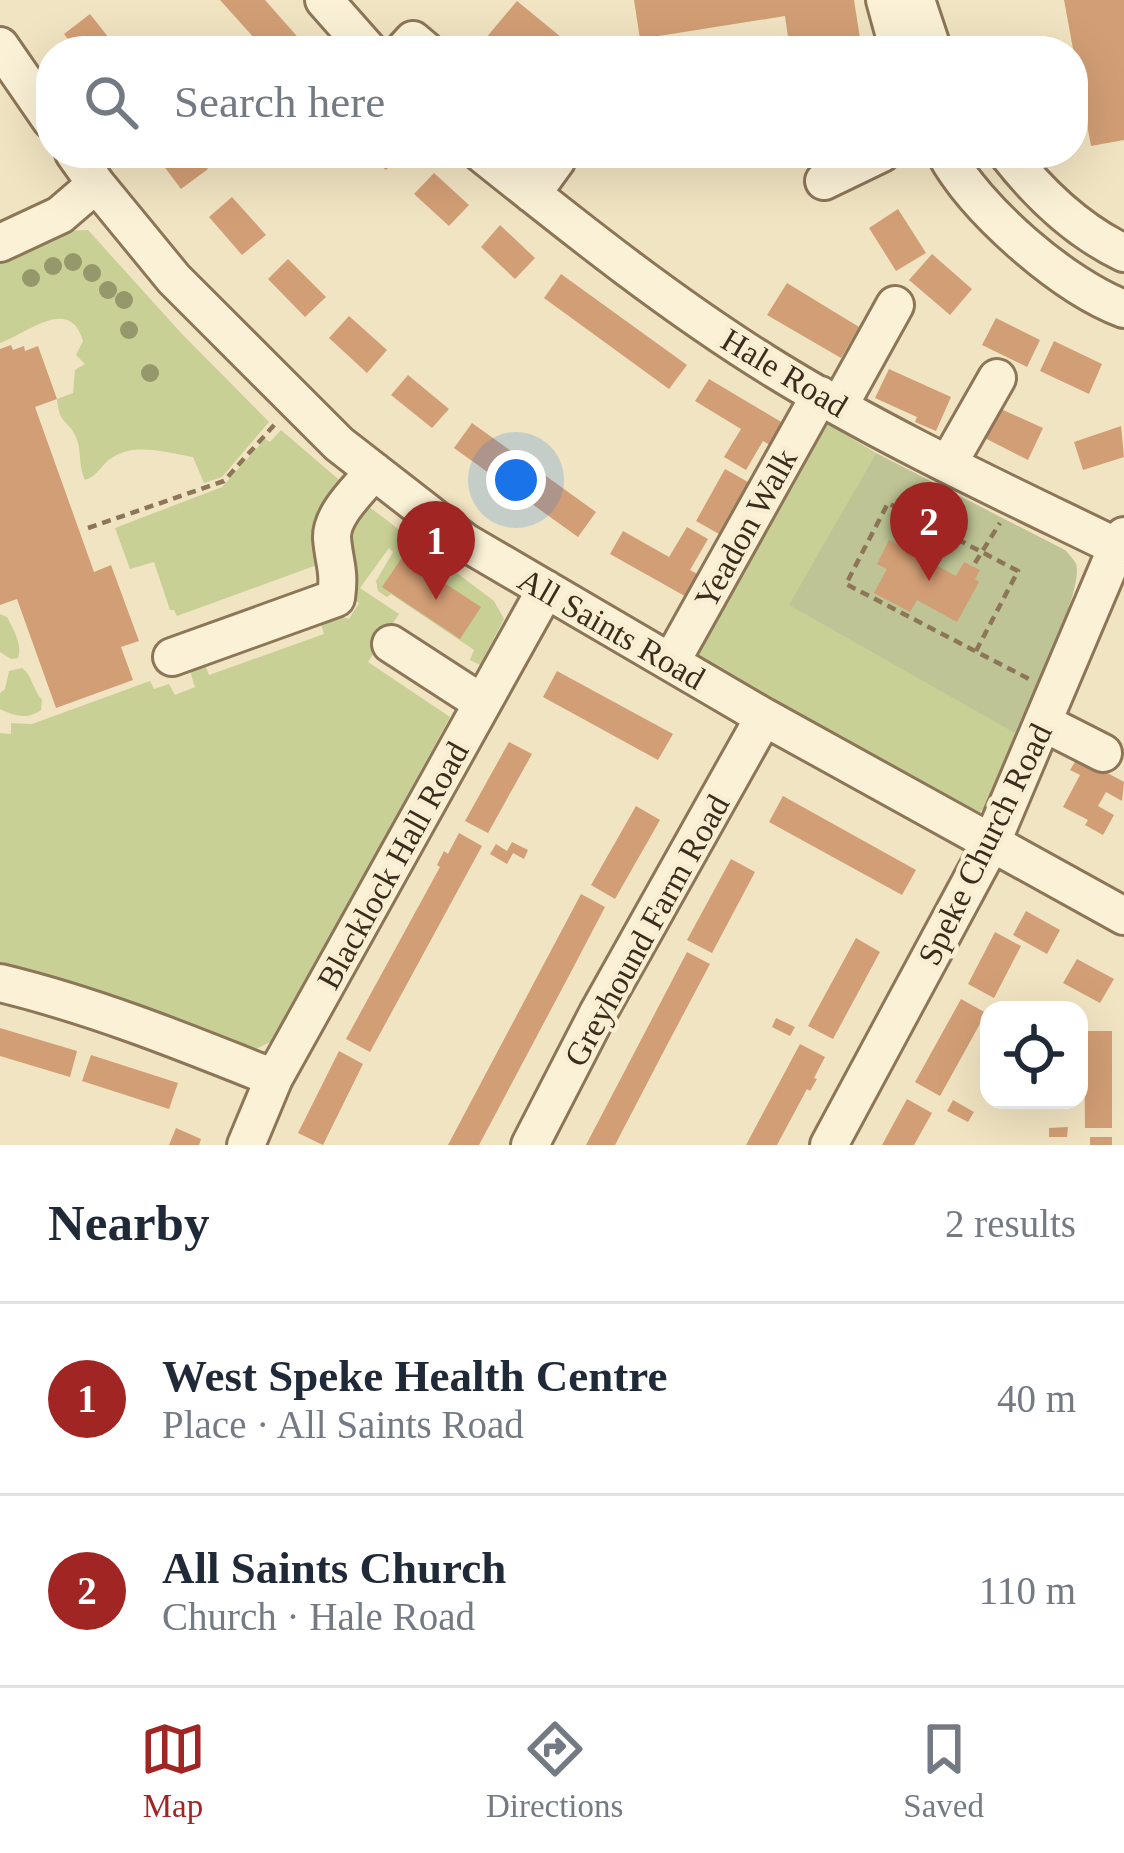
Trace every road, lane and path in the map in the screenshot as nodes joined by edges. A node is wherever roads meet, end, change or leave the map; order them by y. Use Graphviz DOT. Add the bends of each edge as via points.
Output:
graph roads {
  1 [pos="324,0"];
  2 [pos="885,0"];
  3 [pos="916,0"];
  4 [pos="942,0"];
  5 [pos="356,36"];
  6 [pos="894,36"];
  7 [pos="928,36"];
  8 [pos="953,36"];
  9 [pos="0,46"];
  10 [pos="36,98"];
  11 [pos="85,168"];
  12 [pos="500,168"];
  13 [pos="551,168"];
  14 [pos="828,168"];
  15 [pos="850,168"];
  16 [pos="953,168"];
  17 [pos="1018,168"];
  18 [pos="96,184"];
  19 [pos="532,194"];
  20 [pos="0,243"];
  21 [pos="1124,253"];
  22 [pos="895,304"];
  23 [pos="1124,309"];
  24 [pos="997,378"];
  25 [pos="829,400"];
  26 [pos="296,401"];
  27 [pos="948,464"];
  28 [pos="374,471"];
  29 [pos="1016,498"];
  30 [pos="88,528"];
  31 [pos="1120,542"];
  32 [pos="982,551"];
  33 [pos="975,563"];
  34 [pos="546,590"];
  35 [pos="391,644"];
  36 [pos="976,651"];
  37 [pos="172,657"];
  38 [pos="670,662"];
  39 [pos="482,703"];
  40 [pos="1050,708"];
  41 [pos="764,717"];
  42 [pos="1103,753"];
  43 [pos="991,844"];
  44 [pos="1124,916"];
  45 [pos="0,983"];
  46 [pos="274,1078"];
  47 [pos="246,1145"];
  48 [pos="530,1145"];
  49 [pos="829,1145"];
  1 -- 5 [label="street"];
  2 -- 6 [label="street"];
  3 -- 7 [label="street"];
  4 -- 8 [label="street"];
  9 -- 10 [label="street"];
  11 -- 18 [label="street, All Saints Road"];
  12 -- 19 [label="street, Hale Road"];
  13 -- 19 [label="street"];
  14 -- 15 [label="street" via="824,181"];
  16 -- 23 [label="street" via="1044,263"];
  17 -- 21 [label="street" via="1074,224"];
  18 -- 20 [label="street" via="60,215"];
  18 -- 26 [label="street, All Saints Road" via="174,278"];
  19 -- 25 [label="street, Hale Road" via="699,320"];
  22 -- 25 [label="street, Yeadon Walk"];
  24 -- 27 [label="street"];
  25 -- 27 [label="street, Hale Road"];
  25 -- 38 [label="street, Yeadon Walk"];
  26 -- 28 [label="street, All Saints Road"];
  26 -- 30 [label="path" via="224,481"];
  27 -- 29 [label="street, Hale Road"];
  28 -- 34 [label="street, All Saints Road" via="465,542"];
  28 -- 37 [label="street" via="334,522 336,598"];
  29 -- 31 [label="street, Hale Road"];
  29 -- 32 [label="path"];
  31 -- 40 [label="street, Speke Church Road"];
  32 -- 33 [label="path"];
  32 -- 36 [label="path" via="1018,571"];
  32 -- 36 [label="path" via="889,503 846,584"];
  34 -- 38 [label="street, All Saints Road"];
  34 -- 39 [label="street, Blacklock Hall Road"];
  35 -- 39 [label="street"];
  36 -- 40 [label="path"];
  38 -- 41 [label="street, All Saints Road"];
  39 -- 46 [label="street, Blacklock Hall Road"];
  40 -- 42 [label="street"];
  40 -- 43 [label="street, Speke Church Road"];
  41 -- 43 [label="street, All Saints Road"];
  41 -- 48 [label="street, Greyhound Farm Road"];
  43 -- 44 [label="street, All Saints Road"];
  43 -- 49 [label="street, Speke Church Road"];
  45 -- 46 [label="street" via="156,1030"];
  46 -- 47 [label="street, Blacklock Hall Road"];
}
